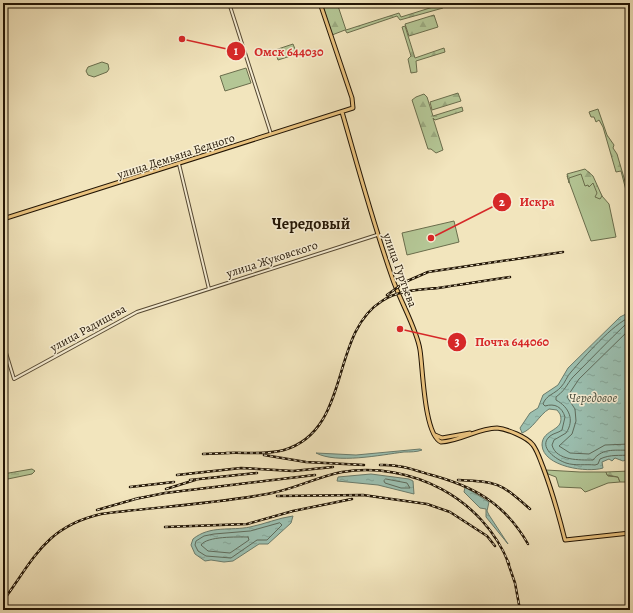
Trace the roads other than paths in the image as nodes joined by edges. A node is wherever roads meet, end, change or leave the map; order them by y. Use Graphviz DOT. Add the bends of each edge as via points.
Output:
graph roads {
  1 [pos="229,3"];
  2 [pos="320,3"];
  3 [pos="342,112"];
  4 [pos="271,135"];
  5 [pos="179,164"];
  6 [pos="3,220"];
  7 [pos="377,235"];
  8 [pos="209,289"];
  9 [pos="172,300"];
  10 [pos="3,344"];
  11 [pos="630,533"];
  1 -- 4 [label="street"];
  2 -- 3 [label="main road, улица Демьяна Бедного" via="352,98 353,108"];
  3 -- 4 [label="main road, улица Демьяна Бедного"];
  3 -- 7 [label="main road, улица Гуртьева"];
  4 -- 5 [label="main road, улица Демьяна Бедного"];
  5 -- 6 [label="main road, улица Демьяна Бедного"];
  5 -- 8 [label="street"];
  7 -- 8 [label="street, улица Жуковского"];
  7 -- 11 [label="main road, улица Гуртьева" via="419,344 428,415 434,434 442,442 498,428 526,439 535,449 542,467 565,540"];
  8 -- 9 [label="street, улица Жуковского"];
  9 -- 10 [label="street, улица Радищева" via="137,312 14,379"];
}
